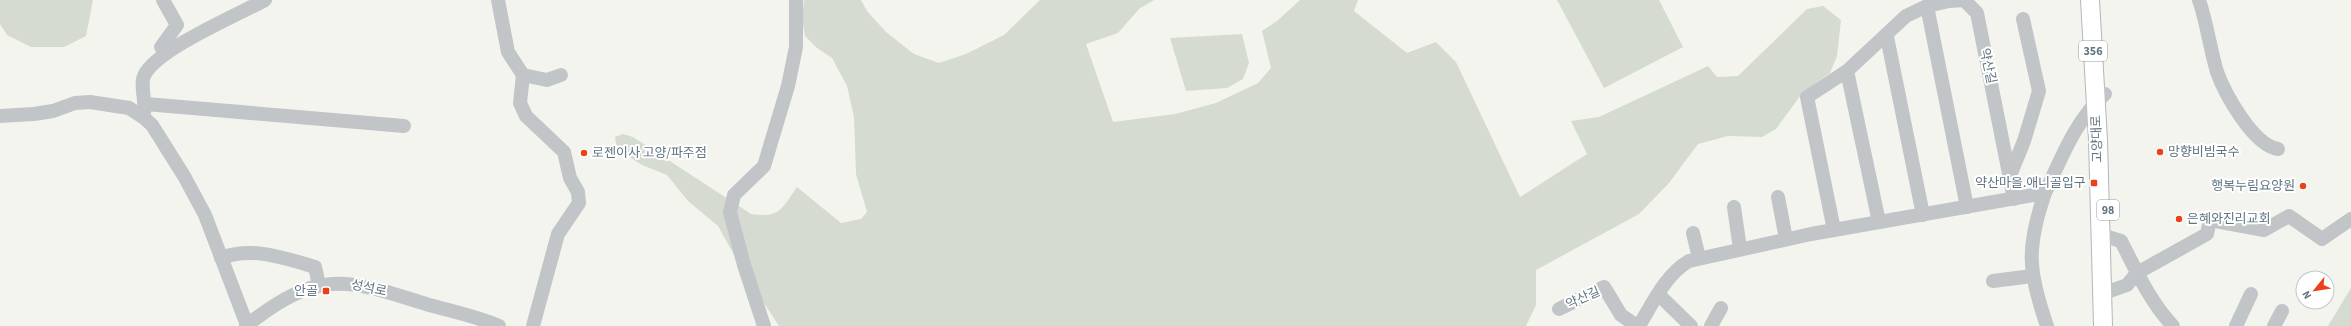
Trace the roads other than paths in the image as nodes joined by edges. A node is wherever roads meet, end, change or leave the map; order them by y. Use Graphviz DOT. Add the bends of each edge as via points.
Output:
graph roads {
  1 [pos="163,0"];
  2 [pos="265,0"];
  3 [pos="498,0"];
  4 [pos="796,0"];
  5 [pos="2090,0"];
  6 [pos="2100,0"];
  7 [pos="2199,0"];
  8 [pos="1927,6"];
  9 [pos="2023,19"];
  10 [pos="1887,37"];
  11 [pos="166,52"];
  12 [pos="1848,71"];
  13 [pos="523,75"];
  14 [pos="561,75"];
  15 [pos="2100,98"];
  16 [pos="144,111"];
  17 [pos="0,116"];
  18 [pos="404,126"];
  19 [pos="2278,149"];
  20 [pos="2011,172"];
  21 [pos="2045,193"];
  22 [pos="1778,197"];
  23 [pos="2014,199"];
  24 [pos="1734,207"];
  25 [pos="1967,207"];
  26 [pos="1923,215"];
  27 [pos="2351,219"];
  28 [pos="1879,222"];
  29 [pos="1834,230"];
  30 [pos="1693,233"];
  31 [pos="2108,237"];
  32 [pos="1786,239"];
  33 [pos="1740,249"];
  34 [pos="221,258"];
  35 [pos="1699,258"];
  36 [pos="2137,273"];
  37 [pos="2032,276"];
  38 [pos="1993,281"];
  39 [pos="319,285"];
  40 [pos="2110,291"];
  41 [pos="1658,294"];
  42 [pos="2251,294"];
  43 [pos="1721,308"];
  44 [pos="1559,309"];
  45 [pos="2282,311"];
  46 [pos="247,326"];
  47 [pos="499,326"];
  48 [pos="533,326"];
  49 [pos="764,326"];
  50 [pos="1638,326"];
  51 [pos="1691,326"];
  52 [pos="1711,326"];
  53 [pos="2047,326"];
  54 [pos="2103,326"];
  55 [pos="2110,326"];
  56 [pos="2173,326"];
  57 [pos="2236,326"];
  58 [pos="2274,326"];
  1 -- 11 [label="street" via="177,25 161,47"];
  2 -- 11 [label="street"];
  3 -- 13 [label="street" via="508,52"];
  4 -- 49 [label="street" via="796,47 788,86 764,166 734,195 730,212"];
  5 -- 15 [label="main road, 고양대로 / 356"];
  6 -- 15 [label="main road, 고양대로 / 98"];
  7 -- 19 [label="street" via="2217,72 2227,92 2259,138 2268,146"];
  8 -- 10 [label="street, 약산길" via="1906,16"];
  8 -- 20 [label="street, 약산길" via="1964,0 1977,13"];
  8 -- 25 [label="street"];
  9 -- 20 [label="street, 약산길" via="2039,91 2024,141"];
  10 -- 12 [label="street, 약산길"];
  10 -- 26 [label="street"];
  11 -- 16 [label="street" via="151,64 143,78"];
  12 -- 28 [label="street"];
  12 -- 29 [label="street, 약산길" via="1807,97"];
  13 -- 14 [label="street" via="547,80"];
  13 -- 48 [label="street" via="520,103 526,116 564,152 570,178 578,192 579,203 558,234"];
  15 -- 21 [label="street" via="2070,139"];
  15 -- 31 [label="main road, 고양대로 / 98"];
  15 -- 54 [label="main road, 고양대로 / 356"];
  16 -- 17 [label="street" via="90,102 34,114"];
  16 -- 18 [label="street"];
  16 -- 34 [label="street" via="205,215"];
  20 -- 23 [label="street, 약산길"];
  21 -- 23 [label="street, 약산길"];
  21 -- 37 [label="street" via="2032,232"];
  22 -- 32 [label="street"];
  23 -- 25 [label="street, 약산길"];
  24 -- 33 [label="street"];
  25 -- 26 [label="street, 약산길"];
  26 -- 28 [label="street, 약산길"];
  27 -- 36 [label="street" via="2322,239 2289,216 2264,230 2210,220 2207,234"];
  28 -- 29 [label="street, 약산길"];
  29 -- 32 [label="street, 약산길"];
  30 -- 35 [label="street"];
  31 -- 36 [label="street" via="2121,241"];
  31 -- 40 [label="main road, 고양대로 / 98"];
  32 -- 33 [label="street, 약산길"];
  33 -- 35 [label="street, 약산길"];
  34 -- 39 [label="street" via="232,254 256,252 293,260 315,267"];
  34 -- 46 [label="street"];
  35 -- 41 [label="street, 약산길" via="1679,268"];
  36 -- 40 [label="street" via="2127,285"];
  36 -- 56 [label="street" via="2154,302"];
  37 -- 38 [label="street"];
  37 -- 53 [label="street"];
  39 -- 46 [label="street, 성석로" via="276,303"];
  39 -- 47 [label="street, 성석로" via="341,282 356,284"];
  40 -- 55 [label="main road, 고양대로 / 98"];
  41 -- 50 [label="street, 약산길"];
  41 -- 51 [label="street"];
  42 -- 57 [label="street"];
  43 -- 52 [label="street"];
  44 -- 50 [label="street, 약산길" via="1604,287 1621,315"];
  45 -- 58 [label="street"];
}
